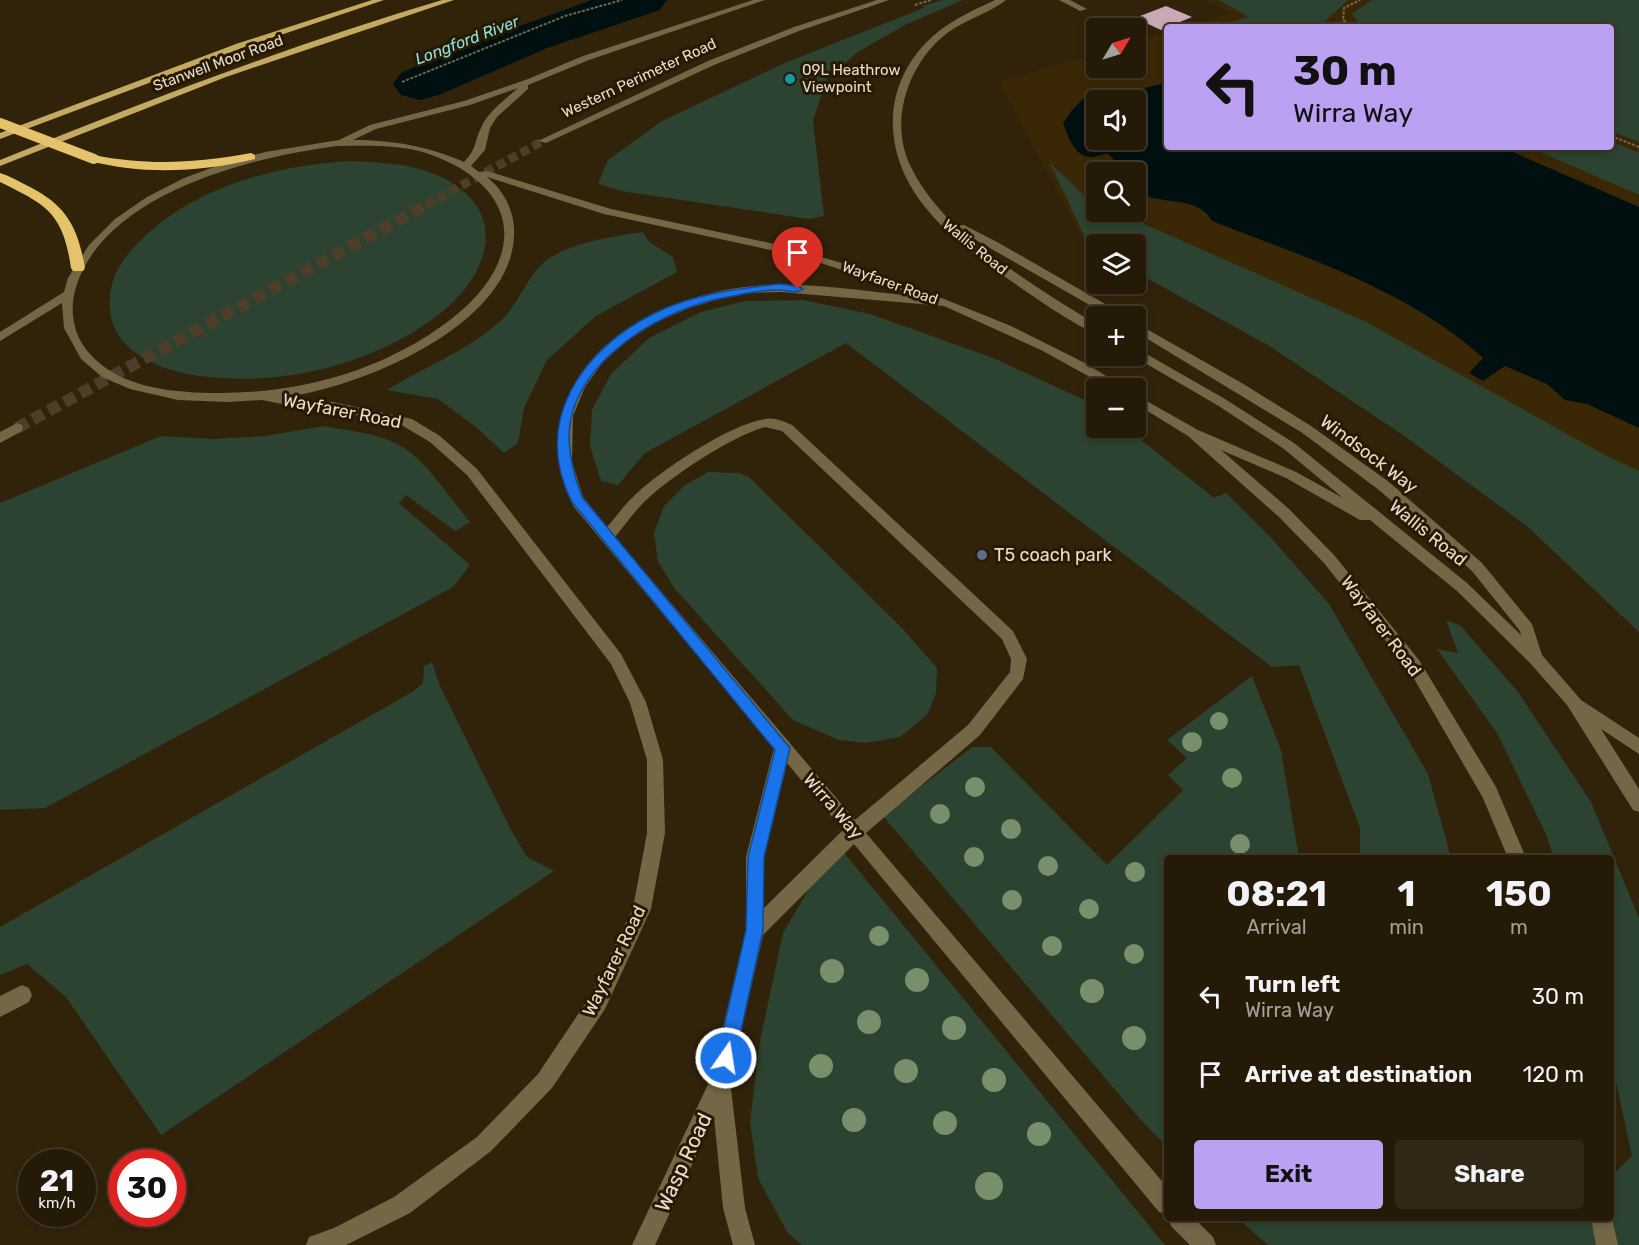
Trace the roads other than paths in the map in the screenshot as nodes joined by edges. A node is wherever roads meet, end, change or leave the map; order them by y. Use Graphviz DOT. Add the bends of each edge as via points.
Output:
graph roads {
  1 [pos="380,0"];
  2 [pos="450,0"];
  3 [pos="761,0"];
  4 [pos="885,0"];
  5 [pos="1002,0"];
  6 [pos="1063,0"];
  7 [pos="1083,9"];
  8 [pos="531,81"];
  9 [pos="0,123"];
  10 [pos="0,136"];
  11 [pos="543,141"];
  12 [pos="337,143"];
  13 [pos="251,157"];
  14 [pos="0,163"];
  15 [pos="470,168"];
  16 [pos="0,177"];
  17 [pos="938,217"];
  18 [pos="78,268"];
  19 [pos="67,295"];
  20 [pos="944,302"];
  21 [pos="1100,306"];
  22 [pos="1086,322"];
  23 [pos="1146,333"];
  24 [pos="0,337"];
  25 [pos="1146,358"];
  26 [pos="1101,378"];
  27 [pos="263,396"];
  28 [pos="1146,405"];
  29 [pos="17,428"];
  30 [pos="1193,433"];
  31 [pos="0,438"];
  32 [pos="607,537"];
  33 [pos="1401,537"];
  34 [pos="1535,658"];
  35 [pos="1573,700"];
  36 [pos="1639,747"];
  37 [pos="783,748"];
  38 [pos="1639,804"];
  39 [pos="854,831"];
  40 [pos="1516,855"];
  41 [pos="755,930"];
  42 [pos="22,995"];
  43 [pos="0,1007"];
  44 [pos="721,1079"];
  45 [pos="1164,1200"];
  46 [pos="1182,1221"];
  47 [pos="1603,1221"];
  48 [pos="317,1245"];
  49 [pos="643,1245"];
  50 [pos="744,1245"];
  51 [pos="1205,1245"];
  52 [pos="1607,1245"];
  1 -- 10 [label="main road, Stanwell Moor Road" via="217,54"];
  2 -- 14 [label="main road, Stanwell Moor Road" via="222,75"];
  3 -- 8 [label="street, Western Perimeter Road" via="586,58"];
  4 -- 11 [label="street, Western Perimeter Road" via="681,74"];
  5 -- 17 [label="street, Wallis Road" via="942,31 921,53 899,98 899,152 912,181"];
  6 -- 7 [label="street"];
  8 -- 12 [label="street, Western Perimeter Road" via="424,116 373,127"];
  8 -- 15 [label="street, Western Perimeter Road" via="493,115"];
  9 -- 13 [label="highway, bridge" via="94,159 130,166 197,167"];
  12 -- 13 [label="street"];
  12 -- 15 [label="street, Wayfarer Road" via="386,144 430,151"];
  13 -- 18 [label="street" via="166,190 130,213 100,240"];
  15 -- 20 [label="street, Wayfarer Road" via="626,216 808,255"];
  15 -- 27 [label="street" via="493,186 506,205 511,227 509,250 480,298 456,321 390,361 328,383"];
  16 -- 18 [label="highway" via="54,206 75,241"];
  17 -- 21 [label="street"];
  17 -- 22 [label="street, Wallis Road" via="985,257"];
  18 -- 19 [label="street"];
  19 -- 24 [label="street"];
  19 -- 27 [label="street" via="66,318 72,339 87,359 110,375 141,388 177,396"];
  20 -- 26 [label="street, Wayfarer Road"];
  20 -- 32 [label="street, Wirra Way" via="779,287 750,289 692,303 660,315 634,331 609,349 586,374 571,401 563,433 565,468 577,499"];
  23 -- 34 [label="street, Windsock Way" via="1306,429 1393,493 1477,567 1527,628"];
  25 -- 33 [label="street, Wallis Road" via="1289,446"];
  27 -- 48 [label="street, Wayfarer Road" via="370,412 407,422 435,439 472,472 616,659 638,702 655,760 656,833 642,909 598,1002 545,1081 484,1144 402,1205"];
  28 -- 30 [label="street, Wayfarer Road"];
  29 -- 31 [label="street"];
  30 -- 33 [label="street, Wayfarer Road" via="1291,475"];
  30 -- 40 [label="street, Wayfarer Road" via="1284,513 1329,559 1414,665 1490,793"];
  32 -- 37 [label="street, Wirra Way"];
  32 -- 39 [label="street" via="641,497 678,469 749,428 777,423 787,428 1008,635 1019,659 1017,675 974,730"];
  33 -- 34 [label="street, Wallis Road" via="1462,587"];
  34 -- 35 [label="street, Wallis Road"];
  35 -- 36 [label="street"];
  35 -- 38 [label="street, Wallis Road"];
  37 -- 39 [label="street, Wirra Way"];
  37 -- 41 [label="street, Wasp Road" via="756,857"];
  39 -- 41 [label="street"];
  39 -- 45 [label="street, Wirra Way"];
  41 -- 44 [label="street, Wasp Road"];
  42 -- 43 [label="street"];
  44 -- 49 [label="street, Wasp Road"];
  44 -- 50 [label="street, Wasp Road" via="734,1208"];
  46 -- 51 [label="street"];
  47 -- 52 [label="street"];
}
